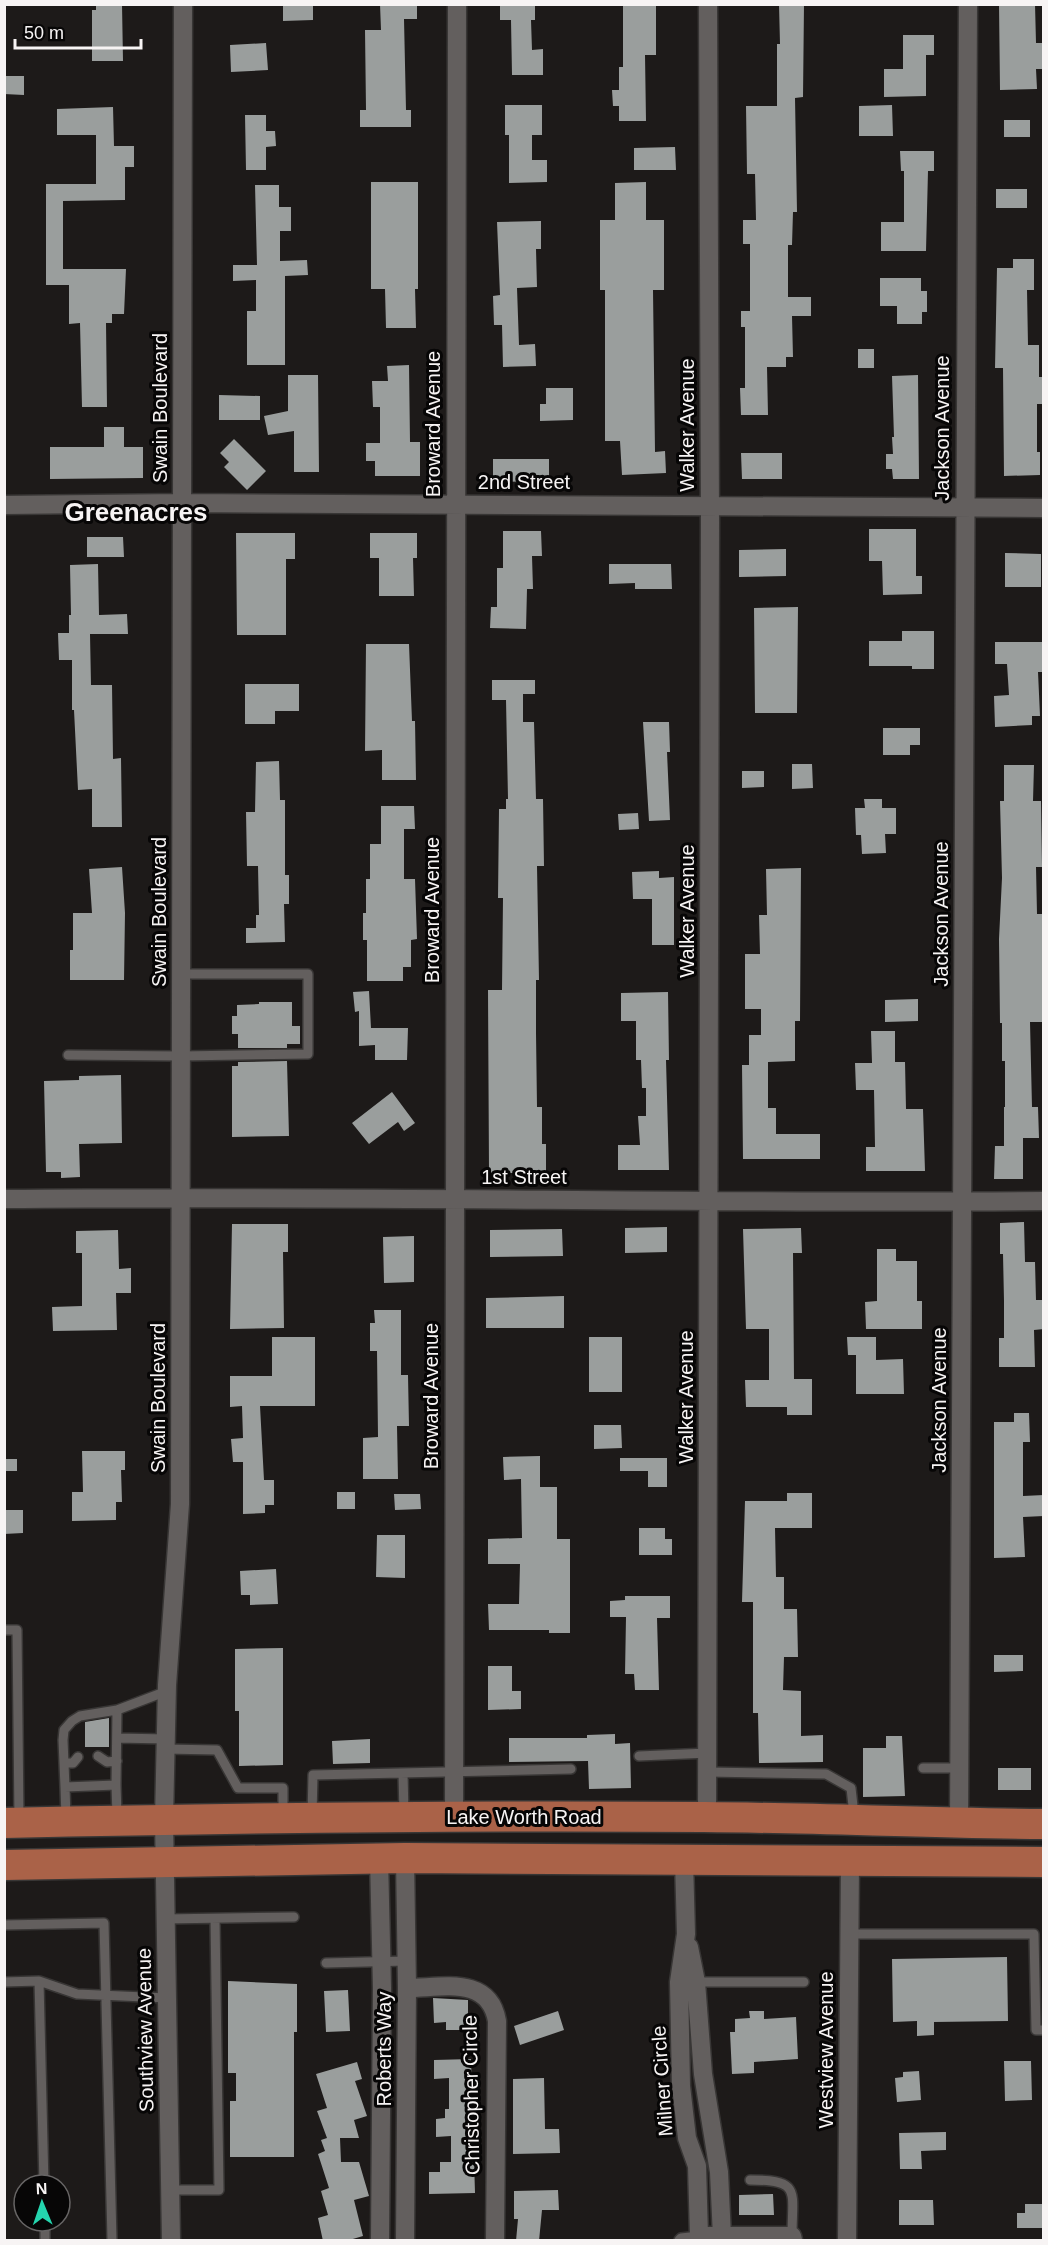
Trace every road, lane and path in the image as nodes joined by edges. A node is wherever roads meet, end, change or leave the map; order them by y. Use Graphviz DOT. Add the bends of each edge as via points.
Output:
graph roads {
  1 [pos="183,4"];
  2 [pos="457,4"];
  3 [pos="708,4"];
  4 [pos="968,4"];
  5 [pos="182,503"];
  6 [pos="4,505"];
  7 [pos="456,505"];
  8 [pos="710,506"];
  9 [pos="964,508"];
  10 [pos="1044,508"];
  11 [pos="181,974"];
  12 [pos="68,1055"];
  13 [pos="181,1056"];
  14 [pos="181,1197"];
  15 [pos="4,1199"];
  16 [pos="454,1199"];
  17 [pos="708,1201"];
  18 [pos="1044,1201"];
  19 [pos="963,1202"];
  20 [pos="4,1630"];
  21 [pos="166,1691"];
  22 [pos="117,1710"];
  23 [pos="117,1738"];
  24 [pos="165,1744"];
  25 [pos="708,1753"];
  26 [pos="639,1756"];
  27 [pos="923,1768"];
  28 [pos="959,1768"];
  29 [pos="571,1769"];
  30 [pos="453,1772"];
  31 [pos="708,1772"];
  32 [pos="403,1773"];
  33 [pos="116,1785"];
  34 [pos="64,1787"];
  35 [pos="454,1816"];
  36 [pos="404,1817"];
  37 [pos="708,1817"];
  38 [pos="298,1818"];
  39 [pos="164,1819"];
  40 [pos="117,1820"];
  41 [pos="66,1821"];
  42 [pos="855,1821"];
  43 [pos="12,1822"];
  44 [pos="959,1824"];
  45 [pos="1044,1824"];
  46 [pos="392,1858"];
  47 [pos="619,1860"];
  48 [pos="684,1860"];
  49 [pos="850,1861"];
  50 [pos="165,1862"];
  51 [pos="1044,1862"];
  52 [pos="4,1865"];
  53 [pos="294,1917"];
  54 [pos="215,1918"];
  55 [pos="165,1919"];
  56 [pos="4,1925"];
  57 [pos="849,1934"];
  58 [pos="406,1961"];
  59 [pos="381,1962"];
  60 [pos="326,1963"];
  61 [pos="39,1981"];
  62 [pos="4,1982"];
  63 [pos="688,1982"];
  64 [pos="804,1982"];
  65 [pos="407,1988"];
  66 [pos="106,1997"];
  67 [pos="167,1998"];
  68 [pos="1044,2030"];
  69 [pos="693,2087"];
  70 [pos="44,2173"];
  71 [pos="750,2180"];
  72 [pos="171,2190"];
  73 [pos="699,2236"];
  74 [pos="722,2237"];
  75 [pos="792,2238"];
  76 [pos="112,2241"];
  77 [pos="171,2241"];
  78 [pos="380,2241"];
  79 [pos="405,2241"];
  80 [pos="495,2241"];
  81 [pos="679,2241"];
  82 [pos="847,2241"];
  1 -- 5 [label="street, Swain Boulevard"];
  2 -- 7 [label="street, Broward Avenue"];
  3 -- 8 [label="street, Walker Avenue"];
  4 -- 9 [label="street, Jackson Avenue"];
  5 -- 6 [label="street, 2nd Street"];
  5 -- 7 [label="street, 2nd Street"];
  5 -- 11 [label="street, Swain Boulevard"];
  7 -- 8 [label="street, 2nd Street"];
  7 -- 16 [label="street, Broward Avenue"];
  8 -- 9 [label="street, 2nd Street"];
  8 -- 17 [label="street, Walker Avenue"];
  9 -- 10 [label="street, 2nd Street"];
  9 -- 19 [label="street, Jackson Avenue"];
  11 -- 13 [label="street, Swain Boulevard"];
  11 -- 13 [label="lane" via="308,974 308,1054"];
  12 -- 13 [label="lane"];
  13 -- 14 [label="street, Swain Boulevard"];
  14 -- 15 [label="street, 1st Street"];
  14 -- 16 [label="street, 1st Street"];
  14 -- 21 [label="street, Swain Boulevard" via="180,1504"];
  16 -- 17 [label="street, 1st Street"];
  16 -- 30 [label="street, Broward Avenue"];
  17 -- 19 [label="street, 1st Street"];
  17 -- 25 [label="street, Walker Avenue"];
  18 -- 19 [label="street, 1st Street"];
  19 -- 28 [label="street, Jackson Avenue"];
  20 -- 43 [label="lane" via="16,1630"];
  21 -- 22 [label="lane"];
  21 -- 24 [label="street, Swain Boulevard"];
  22 -- 23 [label="lane"];
  22 -- 34 [label="lane" via="80,1716 64,1730 73,1762"];
  23 -- 24 [label="lane"];
  23 -- 33 [label="lane" via="105,1761"];
  24 -- 38 [label="lane" via="217,1750 238,1788 283,1788"];
  24 -- 39 [label="street, Swain Boulevard"];
  25 -- 26 [label="lane"];
  25 -- 31 [label="street, Walker Avenue"];
  27 -- 28 [label="lane"];
  28 -- 44 [label="street, Jackson Avenue"];
  29 -- 30 [label="lane"];
  30 -- 32 [label="lane"];
  30 -- 35 [label="street, Broward Avenue"];
  31 -- 37 [label="street, Walker Avenue"];
  31 -- 42 [label="lane" via="826,1774 851,1788"];
  32 -- 36 [label="lane"];
  32 -- 38 [label="lane" via="313,1775"];
  33 -- 34 [label="lane"];
  33 -- 40 [label="lane"];
  34 -- 41 [label="lane"];
  35 -- 36 [label="main road, Lake Worth Road"];
  35 -- 37 [label="main road, Lake Worth Road"];
  36 -- 38 [label="main road, Lake Worth Road"];
  37 -- 42 [label="main road, Lake Worth Road"];
  37 -- 47 [label="main road" via="670,1842"];
  38 -- 39 [label="main road, Lake Worth Road"];
  39 -- 40 [label="main road, Lake Worth Road"];
  39 -- 50 [label="street, Southview Avenue"];
  40 -- 41 [label="main road, Lake Worth Road"];
  41 -- 43 [label="main road, Lake Worth Road"];
  42 -- 44 [label="main road, Lake Worth Road"];
  44 -- 45 [label="main road, Lake Worth Road"];
  46 -- 47 [label="main road, Lake Worth Road"];
  46 -- 50 [label="main road, Lake Worth Road"];
  46 -- 58 [label="street, Roberts Way"];
  46 -- 59 [label="street, Roberts Way"];
  47 -- 48 [label="main road, Lake Worth Road"];
  48 -- 49 [label="main road, Lake Worth Road"];
  48 -- 63 [label="street, Milner Circle"];
  49 -- 51 [label="main road, Lake Worth Road"];
  49 -- 57 [label="street, Westview Avenue"];
  50 -- 52 [label="main road, Lake Worth Road"];
  50 -- 55 [label="street, Southview Avenue"];
  53 -- 54 [label="lane"];
  54 -- 55 [label="lane"];
  54 -- 72 [label="lane" via="219,2190"];
  55 -- 67 [label="street, Southview Avenue"];
  56 -- 66 [label="lane" via="104,1923"];
  57 -- 68 [label="lane" via="1034,1934 1036,2030"];
  57 -- 82 [label="street, Westview Avenue"];
  58 -- 59 [label="lane"];
  58 -- 65 [label="street, Roberts Way"];
  59 -- 60 [label="lane"];
  59 -- 78 [label="street, Roberts Way"];
  61 -- 62 [label="lane"];
  61 -- 66 [label="lane" via="77,1994"];
  61 -- 70 [label="lane"];
  63 -- 64 [label="lane"];
  63 -- 69 [label="street, Milner Circle"];
  65 -- 79 [label="street, Roberts Way"];
  65 -- 80 [label="street, Christopher Circle" via="470,1987 481,1992 495,2010"];
  66 -- 67 [label="lane"];
  66 -- 76 [label="lane"];
  67 -- 72 [label="street, Southview Avenue"];
  69 -- 73 [label="street, Milner Circle" via="687,2138 697,2166"];
  69 -- 74 [label="street, Milner Circle" via="719,2172"];
  71 -- 75 [label="lane" via="775,2180 792,2191"];
  72 -- 77 [label="street, Southview Avenue"];
  73 -- 74 [label="street"];
  73 -- 81 [label="lane"];
  74 -- 75 [label="street"];
}
